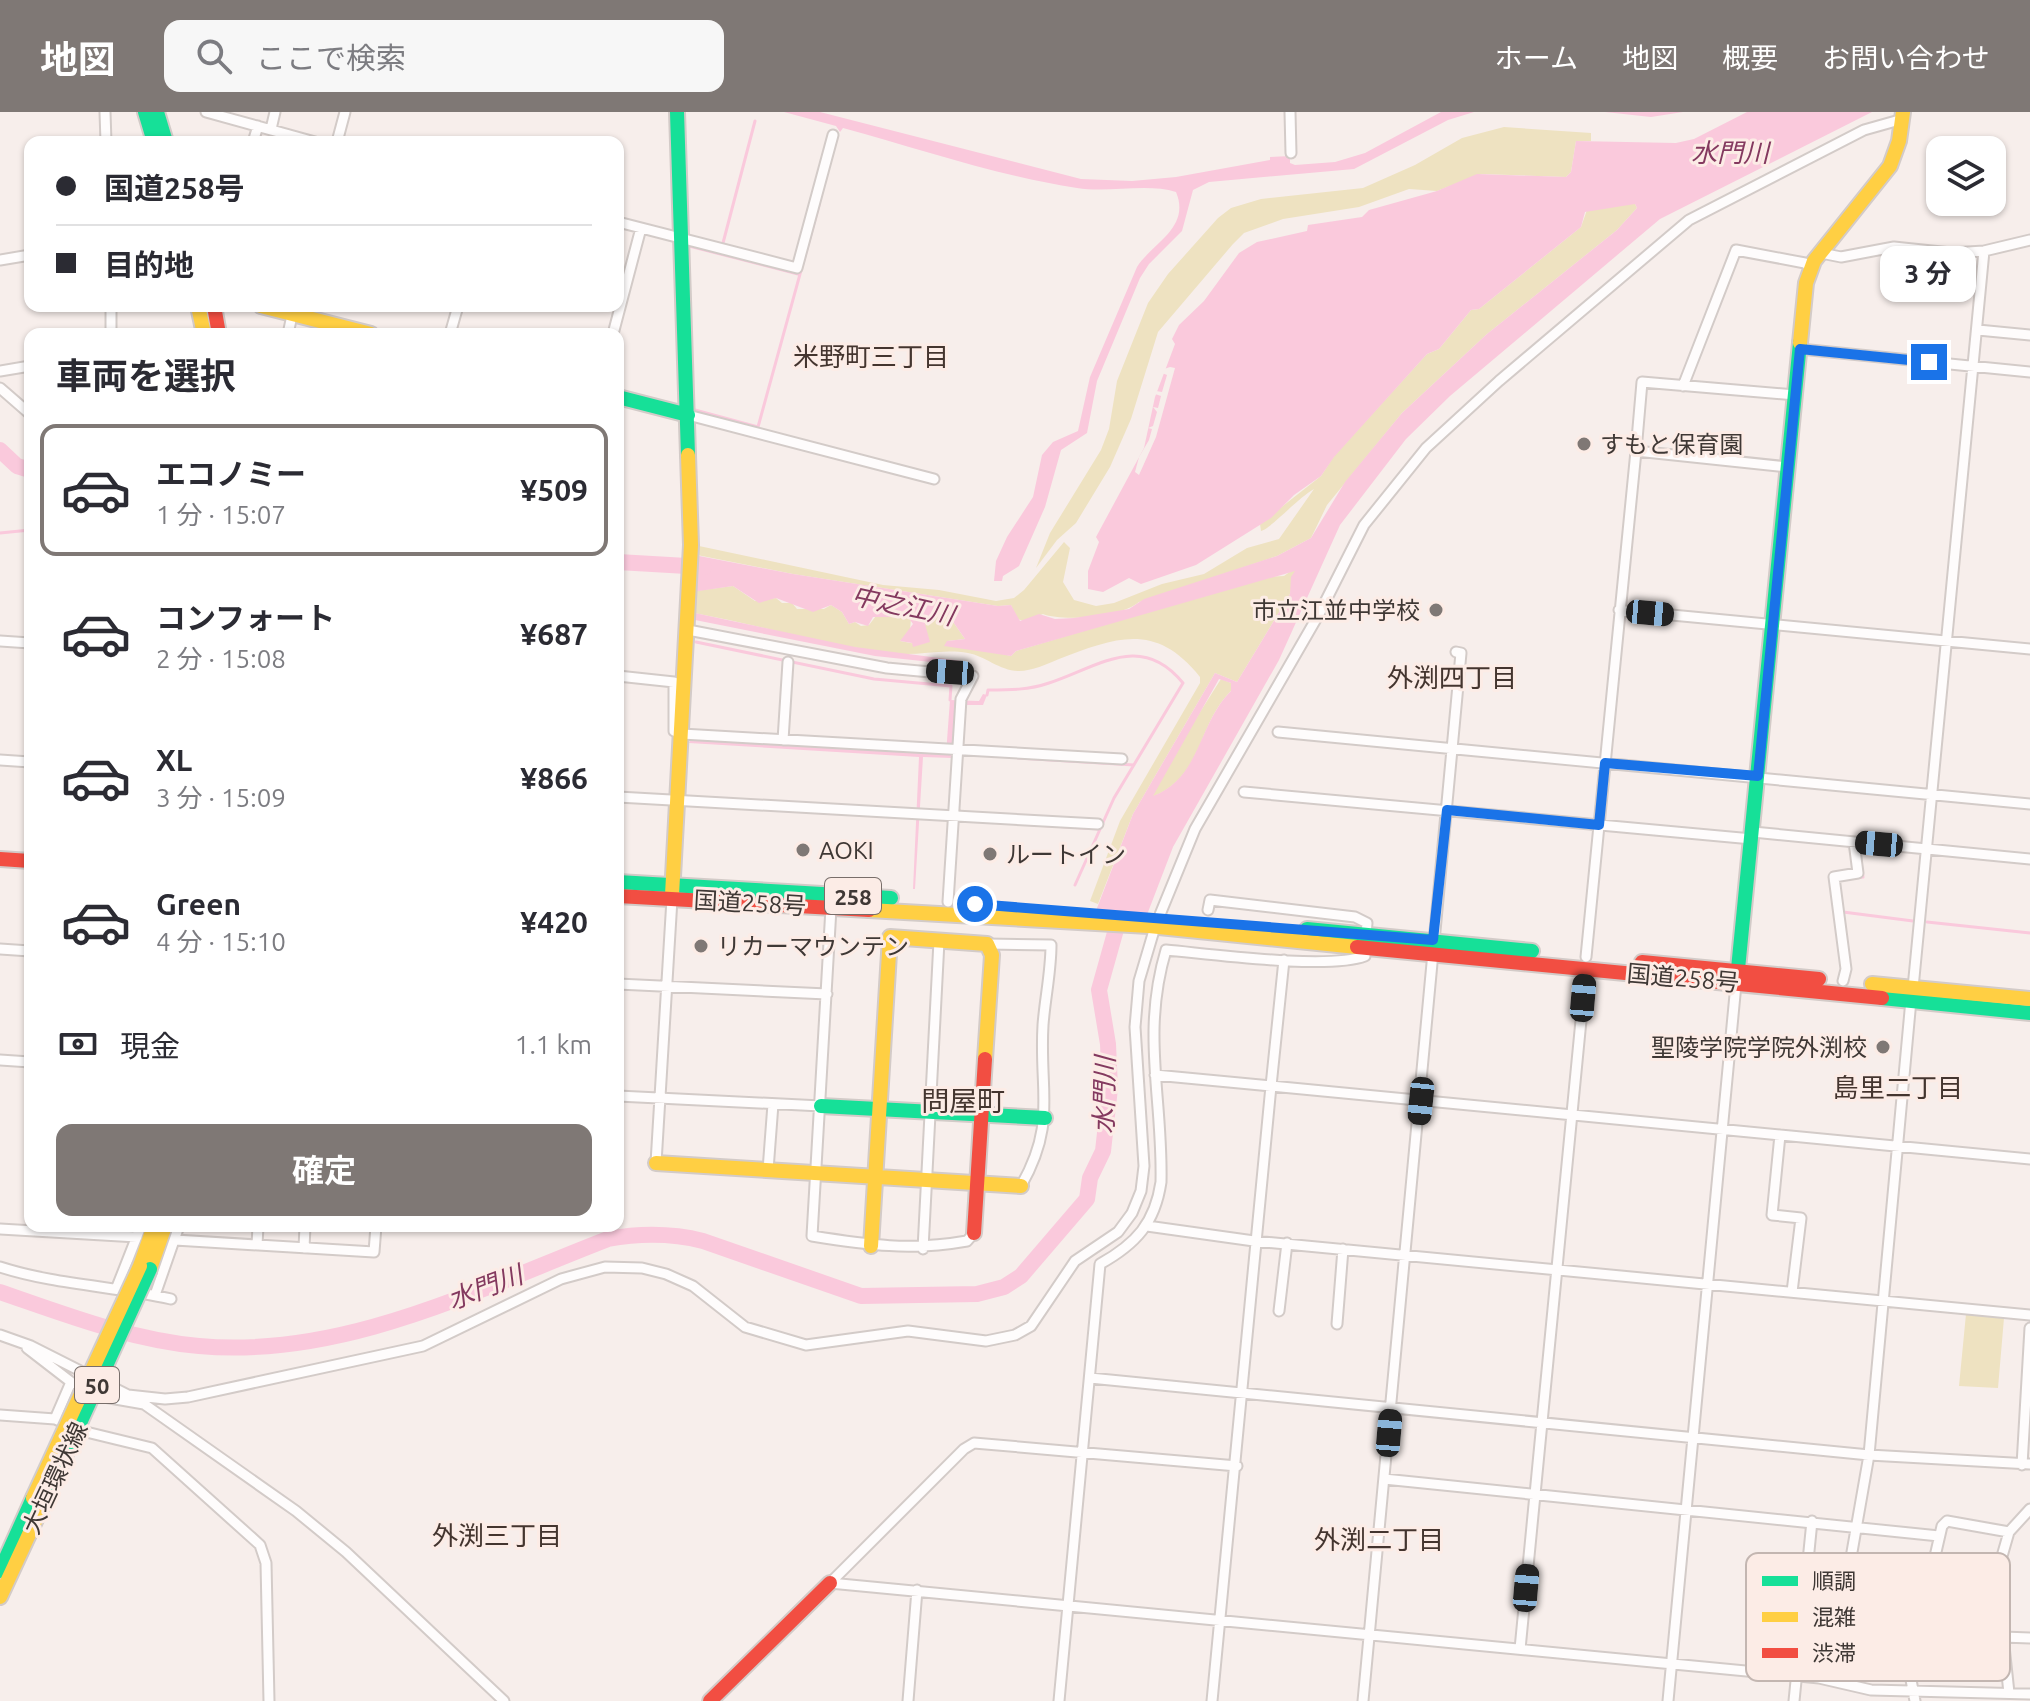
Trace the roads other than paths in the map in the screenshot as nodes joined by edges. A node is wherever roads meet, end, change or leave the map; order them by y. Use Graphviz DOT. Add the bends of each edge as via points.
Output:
graph roads {
  1 [pos="105,112"];
  2 [pos="145,112"];
  3 [pos="157,112"];
  4 [pos="206,112"];
  5 [pos="275,112"];
  6 [pos="345,112"];
  7 [pos="677,112"];
  8 [pos="1290,112"];
  9 [pos="1903,115"];
  10 [pos="258,126"];
  11 [pos="271,129"];
  12 [pos="833,135"];
  13 [pos="106,136"];
  14 [pos="152,136"];
  15 [pos="164,136"];
  16 [pos="255,136"];
  17 [pos="295,136"];
  18 [pos="339,136"];
  19 [pos="1291,153"];
  20 [pos="624,224"];
  21 [pos="641,228"];
  22 [pos="682,238"];
  23 [pos="2030,240"];
  24 [pos="1984,251"];
  25 [pos="1821,253"];
  26 [pos="24,256"];
  27 [pos="0,260"];
  28 [pos="1810,268"];
  29 [pos="624,292"];
  30 [pos="300,312"];
  31 [pos="352,328"];
  32 [pos="1978,330"];
  33 [pos="2030,335"];
  34 [pos="1800,349"];
  35 [pos="24,367"];
  36 [pos="1974,367"];
  37 [pos="0,371"];
  38 [pos="2030,372"];
  39 [pos="1683,386"];
  40 [pos="0,388"];
  41 [pos="1795,395"];
  42 [pos="624,399"];
  43 [pos="24,409"];
  44 [pos="688,415"];
  45 [pos="1636,451"];
  46 [pos="1788,467"];
  47 [pos="934,479"];
  48 [pos="1619,610"];
  49 [pos="1773,624"];
  50 [pos="688,628"];
  51 [pos="0,641"];
  52 [pos="1948,641"];
  53 [pos="24,643"];
  54 [pos="2030,649"];
  55 [pos="1456,652"];
  56 [pos="788,662"];
  57 [pos="624,677"];
  58 [pos="1278,732"];
  59 [pos="682,734"];
  60 [pos="783,740"];
  61 [pos="1452,748"];
  62 [pos="952,749"];
  63 [pos="1122,759"];
  64 [pos="0,760"];
  65 [pos="24,762"];
  66 [pos="1605,763"];
  67 [pos="1758,776"];
  68 [pos="1244,792"];
  69 [pos="1933,794"];
  70 [pos="624,797"];
  71 [pos="678,800"];
  72 [pos="2030,804"];
  73 [pos="1447,810"];
  74 [pos="954,815"];
  75 [pos="1098,824"];
  76 [pos="1599,825"];
  77 [pos="1752,836"];
  78 [pos="1854,842"];
  79 [pos="0,847"];
  80 [pos="24,848"];
  81 [pos="1928,849"];
  82 [pos="0,859"];
  83 [pos="2030,859"];
  84 [pos="24,861"];
  85 [pos="624,883"];
  86 [pos="672,892"];
  87 [pos="624,896"];
  88 [pos="948,902"];
  89 [pos="893,905"];
  90 [pos="831,908"];
  91 [pos="1208,910"];
  92 [pos="1088,916"];
  93 [pos="1153,921"];
  94 [pos="890,937"];
  95 [pos="1205,940"];
  96 [pos="939,941"];
  97 [pos="1366,941"];
  98 [pos="987,944"];
  99 [pos="1433,947"];
  100 [pos="0,949"];
  101 [pos="24,951"];
  102 [pos="1204,953"];
  103 [pos="1284,960"];
  104 [pos="1586,963"];
  105 [pos="1737,976"];
  106 [pos="1843,981"];
  107 [pos="624,984"];
  108 [pos="667,986"];
  109 [pos="827,994"];
  110 [pos="1912,994"];
  111 [pos="2030,999"];
  112 [pos="2030,1013"];
  113 [pos="0,1060"];
  114 [pos="24,1062"];
  115 [pos="1155,1075"];
  116 [pos="1271,1086"];
  117 [pos="624,1096"];
  118 [pos="660,1099"];
  119 [pos="1421,1101"];
  120 [pos="773,1104"];
  121 [pos="821,1106"];
  122 [pos="881,1109"];
  123 [pos="929,1112"];
  124 [pos="982,1115"];
  125 [pos="1571,1115"];
  126 [pos="1045,1118"];
  127 [pos="1723,1129"];
  128 [pos="1780,1135"];
  129 [pos="1898,1147"];
  130 [pos="2030,1159"];
  131 [pos="656,1163"];
  132 [pos="768,1170"];
  133 [pos="816,1173"];
  134 [pos="875,1177"];
  135 [pos="925,1180"];
  136 [pos="978,1183"];
  137 [pos="1021,1186"];
  138 [pos="1147,1226"];
  139 [pos="0,1229"];
  140 [pos="24,1229"];
  141 [pos="102,1232"];
  142 [pos="139,1232"];
  143 [pos="153,1232"];
  144 [pos="162,1232"];
  145 [pos="177,1232"];
  146 [pos="258,1232"];
  147 [pos="305,1232"];
  148 [pos="376,1232"];
  149 [pos="974,1233"];
  150 [pos="137,1237"];
  151 [pos="175,1240"];
  152 [pos="1254,1241"];
  153 [pos="1287,1243"];
  154 [pos="257,1245"];
  155 [pos="871,1246"];
  156 [pos="304,1248"];
  157 [pos="923,1249"];
  158 [pos="1343,1249"];
  159 [pos="1406,1254"];
  160 [pos="0,1267"];
  161 [pos="145,1268"];
  162 [pos="1557,1269"];
  163 [pos="1708,1284"];
  164 [pos="117,1287"];
  165 [pos="1792,1292"];
  166 [pos="155,1295"];
  167 [pos="171,1299"];
  168 [pos="1883,1300"];
  169 [pos="1279,1311"];
  170 [pos="2030,1315"];
  171 [pos="1337,1324"];
  172 [pos="2030,1328"];
  173 [pos="0,1335"];
  174 [pos="24,1345"];
  175 [pos="1090,1378"];
  176 [pos="71,1382"];
  177 [pos="1243,1395"];
  178 [pos="144,1401"];
  179 [pos="1391,1409"];
  180 [pos="0,1415"];
  181 [pos="55,1419"];
  182 [pos="1541,1423"];
  183 [pos="1692,1437"];
  184 [pos="1082,1450"];
  185 [pos="1869,1455"];
  186 [pos="2026,1465"];
  187 [pos="1237,1466"];
  188 [pos="1384,1479"];
  189 [pos="1534,1495"];
  190 [pos="38,1500"];
  191 [pos="1686,1508"];
  192 [pos="2030,1509"];
  193 [pos="1812,1521"];
  194 [pos="1857,1526"];
  195 [pos="2009,1532"];
  196 [pos="1939,1536"];
  197 [pos="1809,1553"];
  198 [pos="1852,1553"];
  199 [pos="1935,1553"];
  200 [pos="2003,1553"];
  201 [pos="0,1571"];
  202 [pos="830,1583"];
  203 [pos="917,1590"];
  204 [pos="0,1597"];
  205 [pos="1069,1606"];
  206 [pos="1220,1620"];
  207 [pos="1369,1635"];
  208 [pos="2010,1637"];
  209 [pos="2030,1638"];
  210 [pos="1520,1649"];
  211 [pos="1671,1664"];
  212 [pos="1746,1672"];
  213 [pos="1795,1681"];
  214 [pos="1832,1681"];
  215 [pos="2008,1681"];
  216 [pos="2009,1693"];
  217 [pos="2030,1694"];
  218 [pos="1914,1696"];
  219 [pos="269,1701"];
  220 [pos="504,1701"];
  221 [pos="710,1701"];
  222 [pos="908,1701"];
  223 [pos="1059,1701"];
  224 [pos="1212,1701"];
  225 [pos="1363,1701"];
  226 [pos="1668,1701"];
  227 [pos="1794,1701"];
  1 -- 13 [label="street"];
  2 -- 14 [label="main road"];
  3 -- 15 [label="main road"];
  4 -- 10 [label="street"];
  5 -- 11 [label="street"];
  6 -- 18 [label="street"];
  7 -- 22 [label="main road"];
  8 -- 19 [label="street"];
  9 -- 25 [label="main road" via="1891,162 1878,187"];
  9 -- 93 [label="street" via="1689,220 1426,448 1364,525 1195,829"];
  10 -- 11 [label="street"];
  10 -- 16 [label="street"];
  11 -- 17 [label="street"];
  12 -- 22 [label="street" via="797,268"];
  20 -- 21 [label="street"];
  21 -- 22 [label="street"];
  21 -- 29 [label="street"];
  22 -- 44 [label="main road"];
  23 -- 24 [label="street"];
  24 -- 25 [label="street" via="1894,247 1841,257"];
  24 -- 32 [label="street"];
  25 -- 28 [label="main road"];
  26 -- 27 [label="street"];
  28 -- 34 [label="main road"];
  28 -- 39 [label="street" via="1736,250"];
  30 -- 31 [label="main road"];
  32 -- 33 [label="street"];
  32 -- 36 [label="street"];
  34 -- 36 [label="street"];
  34 -- 41 [label="main road"];
  35 -- 37 [label="street"];
  36 -- 38 [label="street"];
  36 -- 52 [label="street"];
  39 -- 41 [label="street"];
  39 -- 45 [label="street" via="1642,382"];
  40 -- 43 [label="street"];
  41 -- 46 [label="main road"];
  42 -- 44 [label="main road"];
  44 -- 47 [label="street"];
  44 -- 50 [label="main road"];
  45 -- 46 [label="street"];
  45 -- 48 [label="street"];
  46 -- 49 [label="main road"];
  48 -- 49 [label="street"];
  48 -- 66 [label="street"];
  49 -- 52 [label="street"];
  49 -- 67 [label="main road"];
  50 -- 59 [label="main road"];
  50 -- 62 [label="street" via="887,668 973,676"];
  51 -- 53 [label="street"];
  52 -- 54 [label="street"];
  52 -- 69 [label="street"];
  55 -- 61 [label="street" via="1461,653"];
  56 -- 60 [label="street"];
  57 -- 59 [label="street" via="674,682 674,731"];
  58 -- 61 [label="street"];
  59 -- 60 [label="street"];
  59 -- 71 [label="main road"];
  60 -- 62 [label="street"];
  61 -- 66 [label="street"];
  61 -- 73 [label="street"];
  62 -- 63 [label="street"];
  62 -- 74 [label="street"];
  64 -- 65 [label="street"];
  66 -- 67 [label="street"];
  66 -- 76 [label="street"];
  67 -- 69 [label="street"];
  67 -- 77 [label="main road"];
  68 -- 73 [label="street"];
  69 -- 72 [label="street"];
  69 -- 81 [label="street"];
  70 -- 71 [label="street"];
  71 -- 74 [label="street"];
  71 -- 86 [label="main road"];
  73 -- 76 [label="street"];
  73 -- 99 [label="street"];
  74 -- 75 [label="street"];
  74 -- 88 [label="street"];
  76 -- 77 [label="street"];
  76 -- 104 [label="street"];
  77 -- 78 [label="street"];
  77 -- 105 [label="main road"];
  78 -- 81 [label="street"];
  78 -- 106 [label="street" via="1858,873 1834,877 1846,969"];
  79 -- 80 [label="main road"];
  81 -- 83 [label="street"];
  81 -- 110 [label="street"];
  82 -- 84 [label="main road"];
  85 -- 86 [label="main road, 国道258号 / 258"];
  86 -- 87 [label="main road, 国道258号 / 258"];
  86 -- 89 [label="main road, 国道258号 / 258"];
  86 -- 90 [label="main road, 国道258号 / 258"];
  86 -- 108 [label="street"];
  88 -- 89 [label="main road, 国道258号 / 258"];
  88 -- 92 [label="main road, 国道258号 / 258"];
  89 -- 90 [label="main road, 国道258号 / 258"];
  89 -- 92 [label="main road, 国道258号 / 258"];
  89 -- 94 [label="main road"];
  90 -- 109 [label="street"];
  91 -- 97 [label="street" via="1210,900 1355,917 1367,923"];
  92 -- 93 [label="main road, 国道258号 / 258"];
  93 -- 97 [label="main road, 国道258号 / 258"];
  93 -- 178 [label="street" via="1135,1027 1141,1191 1118,1232 1075,1261 1031,1326 1015,1335 986,1341 908,1331 806,1345 745,1327 693,1286 666,1274 605,1267 561,1279 423,1346 188,1397"];
  94 -- 96 [label="main road"];
  94 -- 122 [label="main road"];
  95 -- 102 [label="street"];
  96 -- 98 [label="main road"];
  96 -- 123 [label="street"];
  97 -- 99 [label="main road, 国道258号 / 258"];
  97 -- 103 [label="street" via="1365,956 1353,960"];
  98 -- 124 [label="main road" via="992,955"];
  98 -- 126 [label="street" via="1051,945 1043,1025"];
  99 -- 104 [label="main road, 国道258号 / 258"];
  99 -- 119 [label="street"];
  100 -- 101 [label="street"];
  102 -- 103 [label="street"];
  102 -- 115 [label="street" via="1166,950 1153,1005"];
  103 -- 116 [label="street"];
  104 -- 105 [label="main road, 国道258号 / 258"];
  104 -- 125 [label="street"];
  105 -- 106 [label="main road, 国道258号 / 258"];
  105 -- 110 [label="main road, 国道258号 / 258"];
  105 -- 127 [label="street"];
  106 -- 110 [label="main road, 国道258号 / 258"];
  107 -- 108 [label="street"];
  108 -- 109 [label="street"];
  108 -- 118 [label="street"];
  109 -- 121 [label="street"];
  110 -- 111 [label="main road, 国道258号 / 258"];
  110 -- 112 [label="main road, 国道258号 / 258"];
  110 -- 129 [label="street"];
  113 -- 114 [label="street"];
  115 -- 116 [label="street"];
  115 -- 138 [label="street" via="1161,1182"];
  116 -- 119 [label="street"];
  116 -- 152 [label="street"];
  117 -- 118 [label="street"];
  118 -- 120 [label="street"];
  118 -- 131 [label="street"];
  119 -- 125 [label="street"];
  119 -- 159 [label="street"];
  120 -- 121 [label="street"];
  120 -- 132 [label="street"];
  121 -- 122 [label="main road"];
  121 -- 133 [label="street"];
  122 -- 123 [label="main road"];
  122 -- 134 [label="main road"];
  123 -- 124 [label="main road"];
  123 -- 135 [label="street"];
  124 -- 126 [label="main road"];
  124 -- 136 [label="main road"];
  125 -- 127 [label="street"];
  125 -- 162 [label="street"];
  126 -- 137 [label="street" via="1037,1158"];
  127 -- 128 [label="street"];
  127 -- 163 [label="street"];
  128 -- 129 [label="street"];
  128 -- 165 [label="street" via="1772,1215 1801,1218"];
  129 -- 130 [label="street"];
  129 -- 168 [label="street"];
  131 -- 132 [label="main road"];
  132 -- 133 [label="main road"];
  133 -- 134 [label="main road"];
  133 -- 155 [label="street" via="812,1236"];
  134 -- 135 [label="main road"];
  134 -- 155 [label="main road"];
  135 -- 136 [label="main road"];
  135 -- 157 [label="street"];
  136 -- 137 [label="main road"];
  136 -- 149 [label="main road"];
  138 -- 152 [label="street"];
  138 -- 175 [label="street" via="1124,1251 1100,1264"];
  139 -- 140 [label="street"];
  141 -- 150 [label="street"];
  142 -- 150 [label="street"];
  143 -- 161 [label="main road, 大垣環状線 / 50"];
  144 -- 161 [label="main road, 大垣環状線 / 50"];
  145 -- 151 [label="street"];
  146 -- 154 [label="street"];
  147 -- 156 [label="street"];
  148 -- 156 [label="street" via="374,1252"];
  149 -- 157 [label="street" via="967,1241"];
  150 -- 164 [label="street"];
  151 -- 154 [label="street"];
  151 -- 166 [label="street"];
  152 -- 153 [label="street"];
  152 -- 177 [label="street"];
  153 -- 158 [label="street"];
  153 -- 169 [label="street"];
  154 -- 156 [label="street"];
  155 -- 157 [label="street"];
  158 -- 159 [label="street"];
  158 -- 171 [label="street"];
  159 -- 162 [label="street"];
  159 -- 179 [label="street"];
  160 -- 164 [label="street" via="44,1281"];
  161 -- 190 [label="main road, 大垣環状線 / 50, bridge"];
  162 -- 163 [label="street"];
  162 -- 182 [label="street"];
  163 -- 165 [label="street"];
  163 -- 183 [label="street"];
  164 -- 166 [label="street"];
  165 -- 168 [label="street"];
  166 -- 167 [label="street"];
  168 -- 170 [label="street"];
  168 -- 185 [label="street"];
  172 -- 186 [label="street"];
  173 -- 174 [label="street"];
  174 -- 176 [label="street"];
  174 -- 178 [label="street"];
  175 -- 177 [label="street"];
  175 -- 184 [label="street"];
  176 -- 178 [label="street" via="104,1397"];
  176 -- 181 [label="street"];
  177 -- 179 [label="street"];
  177 -- 187 [label="street"];
  178 -- 220 [label="street" via="346,1552"];
  179 -- 182 [label="street"];
  179 -- 188 [label="street"];
  180 -- 181 [label="street"];
  181 -- 219 [label="street" via="152,1448 260,1545 266,1563"];
  182 -- 183 [label="street"];
  182 -- 189 [label="street"];
  183 -- 185 [label="street"];
  183 -- 191 [label="street"];
  184 -- 187 [label="street"];
  184 -- 202 [label="street" via="974,1443"];
  184 -- 205 [label="street"];
  185 -- 186 [label="street"];
  185 -- 194 [label="street"];
  187 -- 206 [label="street"];
  188 -- 189 [label="street"];
  188 -- 207 [label="street"];
  189 -- 191 [label="street"];
  189 -- 210 [label="street"];
  190 -- 201 [label="main road, 大垣環状線 / 50"];
  190 -- 204 [label="main road, 大垣環状線 / 50"];
  191 -- 193 [label="street"];
  191 -- 211 [label="street"];
  192 -- 195 [label="street"];
  193 -- 194 [label="street"];
  193 -- 197 [label="street"];
  194 -- 196 [label="street"];
  194 -- 198 [label="street"];
  195 -- 196 [label="street" via="1947,1521"];
  195 -- 200 [label="street"];
  196 -- 199 [label="street"];
  202 -- 203 [label="street"];
  202 -- 221 [label="main road"];
  203 -- 205 [label="street"];
  203 -- 222 [label="street"];
  205 -- 206 [label="street"];
  205 -- 223 [label="street"];
  206 -- 207 [label="street"];
  206 -- 224 [label="street"];
  207 -- 210 [label="street"];
  207 -- 225 [label="street"];
  208 -- 209 [label="street"];
  210 -- 211 [label="street"];
  211 -- 212 [label="street"];
  211 -- 226 [label="street"];
  213 -- 227 [label="street"];
  214 -- 218 [label="street"];
  215 -- 216 [label="street"];
  216 -- 217 [label="street"];
  216 -- 218 [label="street"];
}
